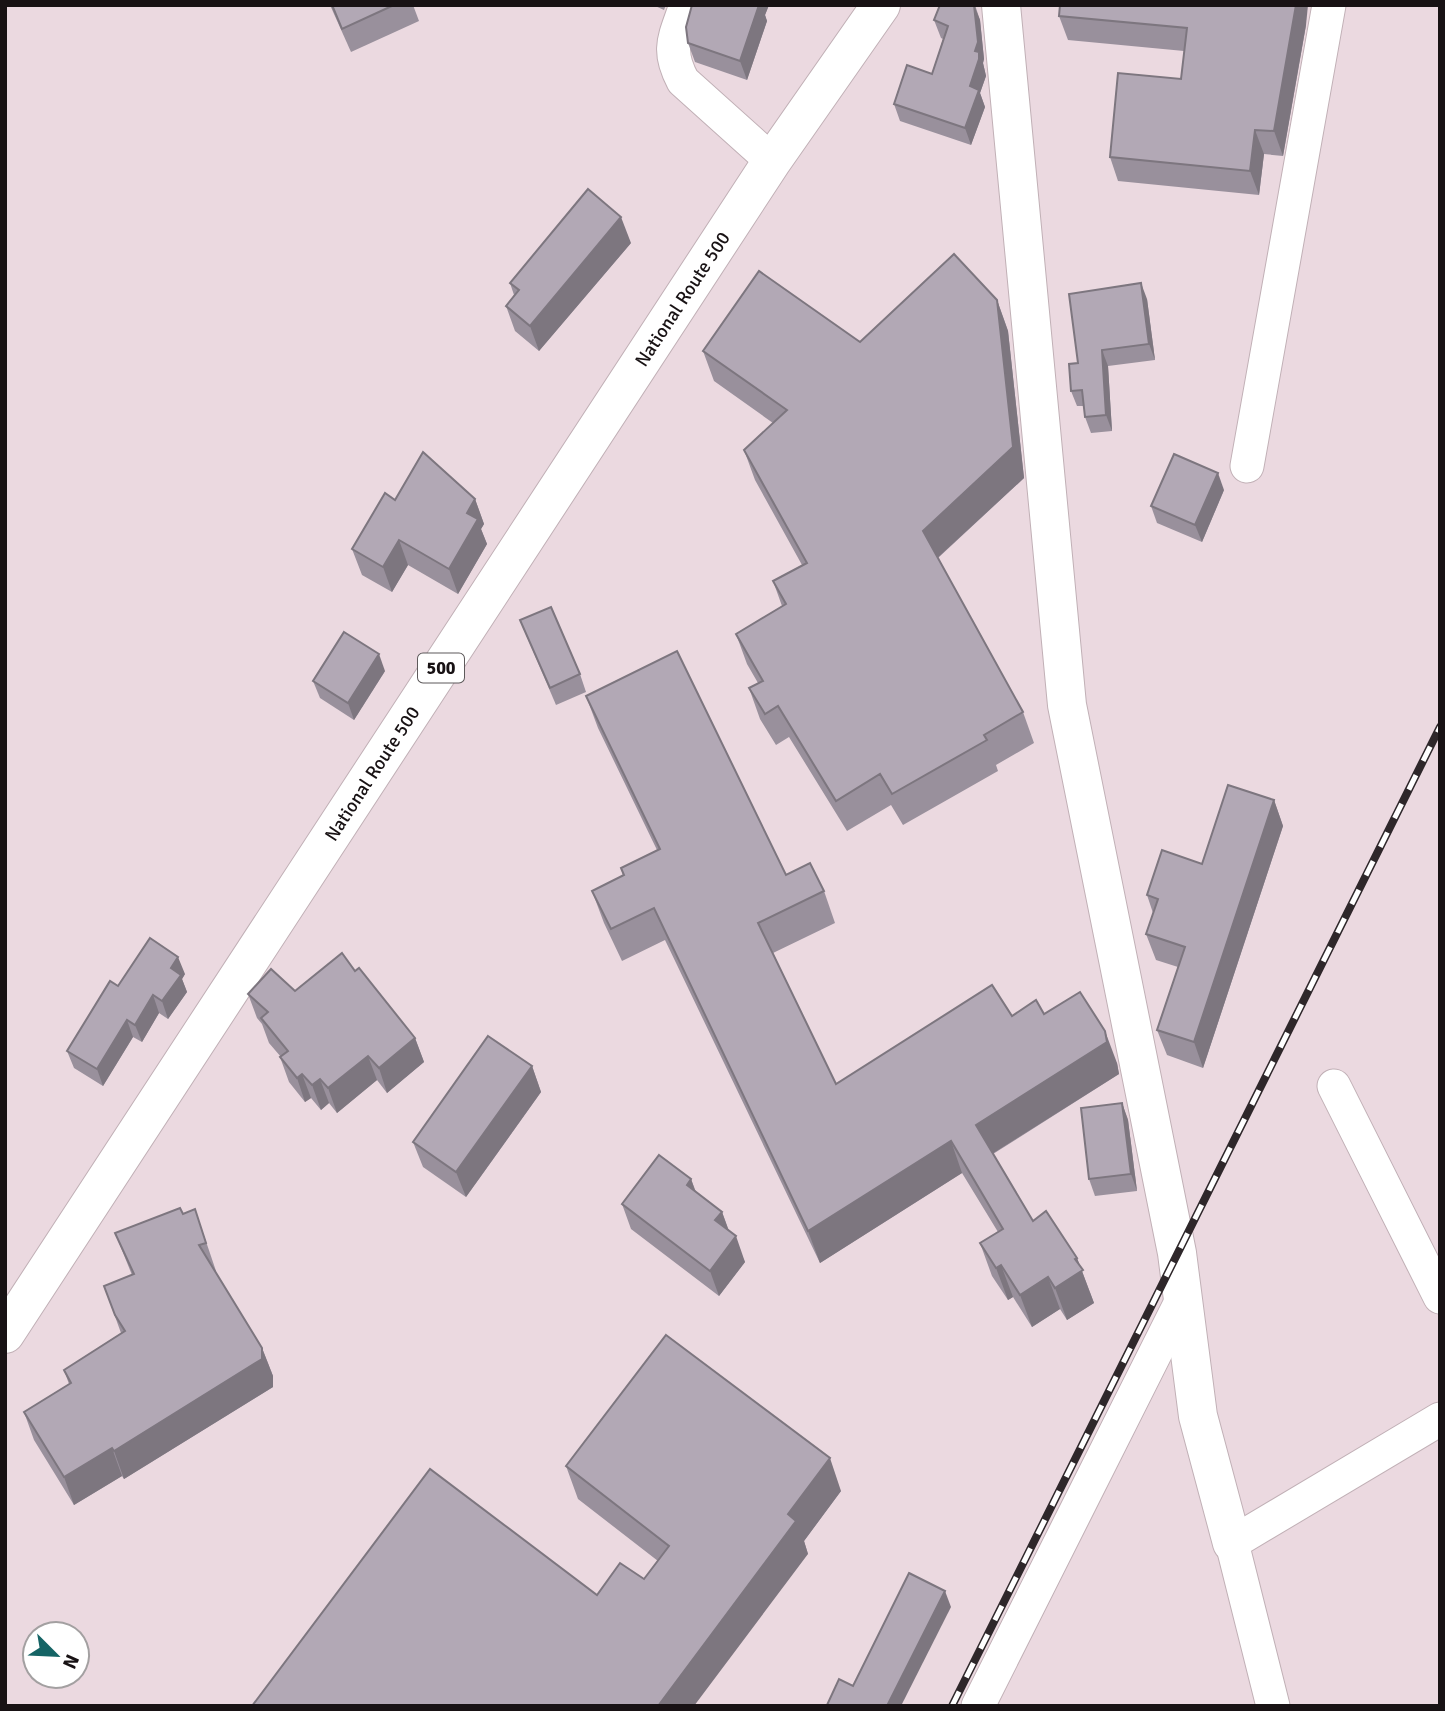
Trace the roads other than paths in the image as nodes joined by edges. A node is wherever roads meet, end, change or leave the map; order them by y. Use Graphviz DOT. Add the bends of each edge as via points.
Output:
graph roads {
  1 [pos="686,5"];
  2 [pos="881,5"];
  3 [pos="1001,5"];
  4 [pos="1329,5"];
  5 [pos="772,161"];
  6 [pos="1247,466"];
  7 [pos="1334,1086"];
  8 [pos="1440,1297"];
  9 [pos="1182,1300"];
  10 [pos="5,1334"];
  11 [pos="1440,1419"];
  12 [pos="1231,1543"];
  13 [pos="978,1706"];
  14 [pos="1273,1706"];
  1 -- 5 [label="street" via="672,49 683,81"];
  2 -- 5 [label="main road, National Route 500 / 500"];
  3 -- 9 [label="main road" via="1067,705 1175,1240"];
  4 -- 6 [label="street"];
  5 -- 10 [label="main road, National Route 500 / 500"];
  7 -- 8 [label="street"];
  9 -- 12 [label="main road" via="1198,1416"];
  9 -- 13 [label="street"];
  11 -- 12 [label="street"];
  12 -- 14 [label="street"];
}
